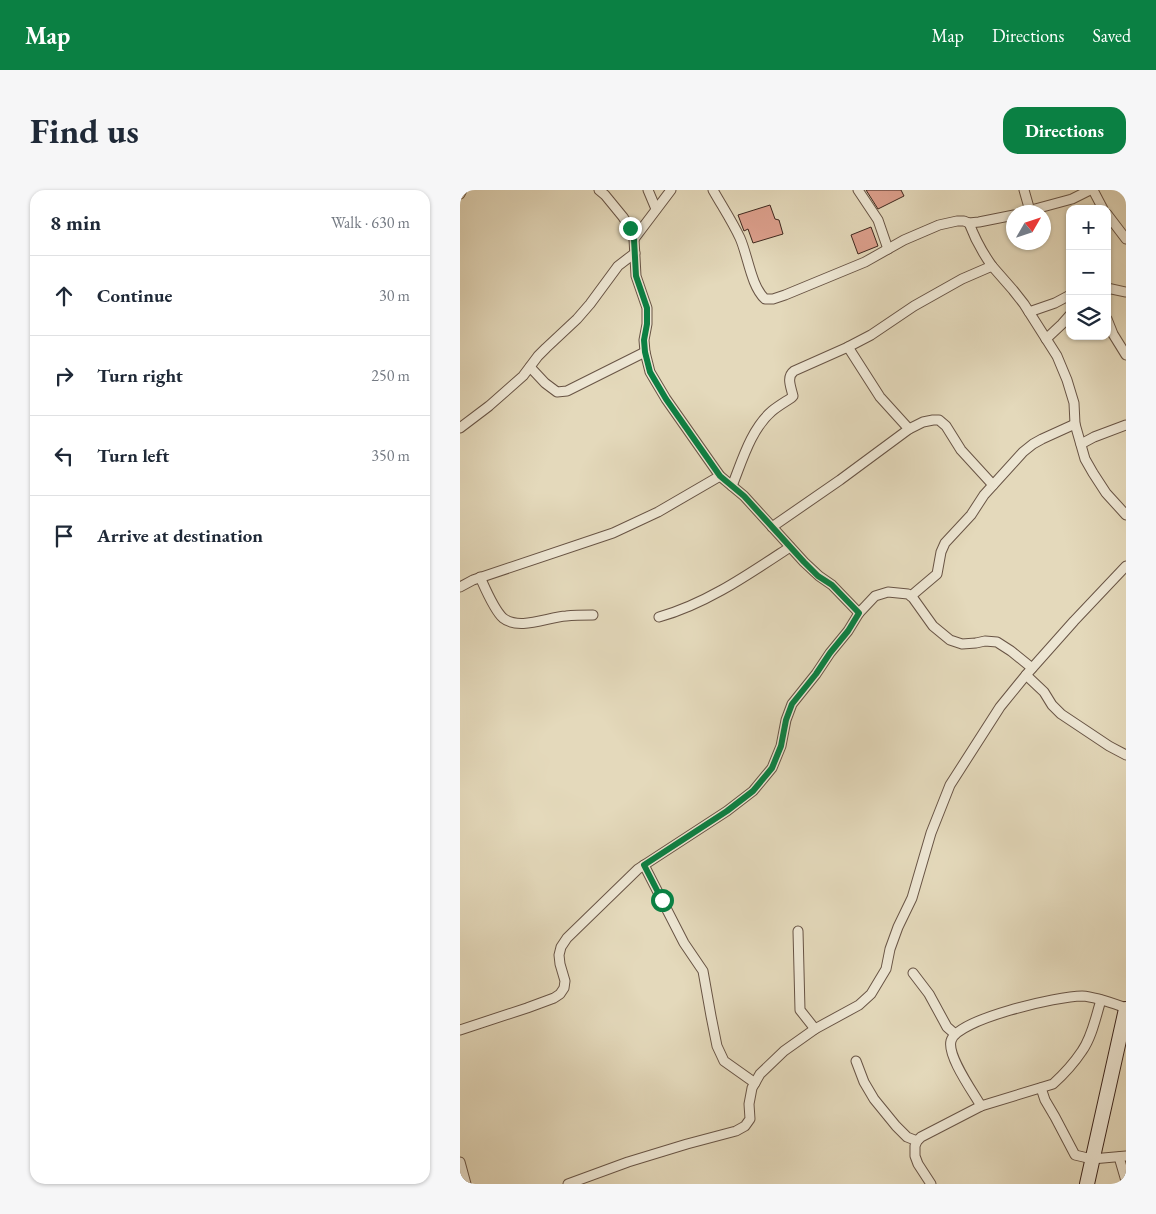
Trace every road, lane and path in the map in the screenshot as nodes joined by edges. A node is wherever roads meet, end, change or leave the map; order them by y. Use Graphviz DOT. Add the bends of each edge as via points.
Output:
graph roads {
  1 [pos="462,190"];
  2 [pos="599,190"];
  3 [pos="648,190"];
  4 [pos="671,190"];
  5 [pos="713,190"];
  6 [pos="858,190"];
  7 [pos="1024,190"];
  8 [pos="1092,190"];
  9 [pos="460,194"];
  10 [pos="1026,205"];
  11 [pos="1051,205"];
  12 [pos="1101,205"];
  13 [pos="656,209"];
  14 [pos="1006,216"];
  15 [pos="1111,219"];
  16 [pos="969,223"];
  17 [pos="634,239"];
  18 [pos="1126,239"];
  19 [pos="888,249"];
  20 [pos="636,253"];
  21 [pos="992,266"];
  22 [pos="1111,289"];
  23 [pos="1126,292"];
  24 [pos="1066,298"];
  25 [pos="1029,312"];
  26 [pos="1066,320"];
  27 [pos="1111,329"];
  28 [pos="1046,339"];
  29 [pos="848,347"];
  30 [pos="645,352"];
  31 [pos="1126,355"];
  32 [pos="530,367"];
  33 [pos="1075,424"];
  34 [pos="1126,424"];
  35 [pos="460,428"];
  36 [pos="909,429"];
  37 [pos="1081,444"];
  38 [pos="720,476"];
  39 [pos="993,484"];
  40 [pos="732,486"];
  41 [pos="1126,515"];
  42 [pos="772,527"];
  43 [pos="790,547"];
  44 [pos="1126,566"];
  45 [pos="480,577"];
  46 [pos="460,587"];
  47 [pos="911,596"];
  48 [pos="859,613"];
  49 [pos="593,615"];
  50 [pos="659,617"];
  51 [pos="1029,672"];
  52 [pos="1126,755"];
  53 [pos="644,865"];
  54 [pos="798,931"];
  55 [pos="913,973"];
  56 [pos="1101,1000"];
  57 [pos="1125,1015"];
  58 [pos="815,1029"];
  59 [pos="460,1030"];
  60 [pos="955,1034"];
  61 [pos="856,1061"];
  62 [pos="755,1083"];
  63 [pos="1041,1088"];
  64 [pos="981,1106"];
  65 [pos="917,1141"];
  66 [pos="1123,1156"];
  67 [pos="1092,1159"];
  68 [pos="460,1162"];
  69 [pos="1126,1181"];
  70 [pos="466,1184"];
  71 [pos="568,1184"];
  72 [pos="931,1184"];
  73 [pos="1087,1184"];
  1 -- 9 [label="street"];
  2 -- 17 [label="street" via="623,217"];
  3 -- 13 [label="street"];
  4 -- 13 [label="street"];
  5 -- 19 [label="street" via="740,239 758,290 766,299 786,295"];
  6 -- 19 [label="street" via="878,220"];
  7 -- 10 [label="street"];
  8 -- 11 [label="street"];
  8 -- 12 [label="street"];
  13 -- 17 [label="street"];
  14 -- 16 [label="street"];
  15 -- 18 [label="street"];
  16 -- 19 [label="street" via="957,221 939,225"];
  16 -- 21 [label="street"];
  17 -- 20 [label="street"];
  20 -- 30 [label="street" via="636,276 647,308"];
  20 -- 32 [label="street" via="618,266 577,320"];
  21 -- 25 [label="street"];
  21 -- 29 [label="street" via="914,306"];
  22 -- 23 [label="street"];
  24 -- 25 [label="street"];
  25 -- 28 [label="street"];
  26 -- 28 [label="street"];
  27 -- 31 [label="street"];
  28 -- 33 [label="street" via="1068,380"];
  29 -- 36 [label="street" via="880,397"];
  29 -- 40 [label="street" via="790,374 793,396 761,424"];
  30 -- 32 [label="street" via="567,392 557,392"];
  30 -- 38 [label="street" via="650,372 666,399"];
  32 -- 35 [label="street" via="509,390"];
  33 -- 37 [label="street"];
  33 -- 39 [label="street" via="1033,444"];
  34 -- 37 [label="street"];
  36 -- 39 [label="street" via="923,422 939,420 961,450"];
  36 -- 42 [label="street"];
  37 -- 41 [label="street" via="1092,473"];
  38 -- 40 [label="street"];
  38 -- 45 [label="street" via="658,512 612,533"];
  39 -- 47 [label="street" via="946,543 936,574"];
  40 -- 42 [label="street"];
  42 -- 43 [label="street"];
  43 -- 48 [label="street"];
  43 -- 50 [label="street" via="713,595"];
  44 -- 51 [label="street"];
  45 -- 46 [label="street"];
  45 -- 49 [label="street" via="501,615 517,624"];
  47 -- 48 [label="street" via="888,592 875,596"];
  47 -- 51 [label="street" via="933,626 950,640 962,644 997,642"];
  48 -- 53 [label="street" via="792,704 772,768 753,791"];
  51 -- 52 [label="street" via="1061,714"];
  51 -- 58 [label="street" via="1000,707 950,785 880,980 859,1005"];
  53 -- 59 [label="street" via="564,942 560,964 565,981 560,994"];
  53 -- 62 [label="street" via="684,944 703,971 724,1061"];
  54 -- 58 [label="street" via="800,1010"];
  55 -- 60 [label="street" via="929,994 946,1027"];
  56 -- 57 [label="street"];
  56 -- 60 [label="street" via="1082,996 1034,1004 994,1015"];
  56 -- 63 [label="street" via="1082,1050 1057,1081"];
  57 -- 67 [label="street"];
  58 -- 62 [label="street" via="784,1051"];
  60 -- 64 [label="street" via="950,1050"];
  61 -- 65 [label="street" via="874,1099 907,1137"];
  62 -- 71 [label="street" via="749,1104 750,1119 736,1131 628,1162"];
  63 -- 64 [label="street"];
  63 -- 67 [label="street" via="1075,1156"];
  64 -- 65 [label="street"];
  65 -- 72 [label="street" via="915,1156"];
  66 -- 67 [label="street"];
  66 -- 69 [label="street"];
  67 -- 73 [label="street"];
  68 -- 70 [label="street"];
}
